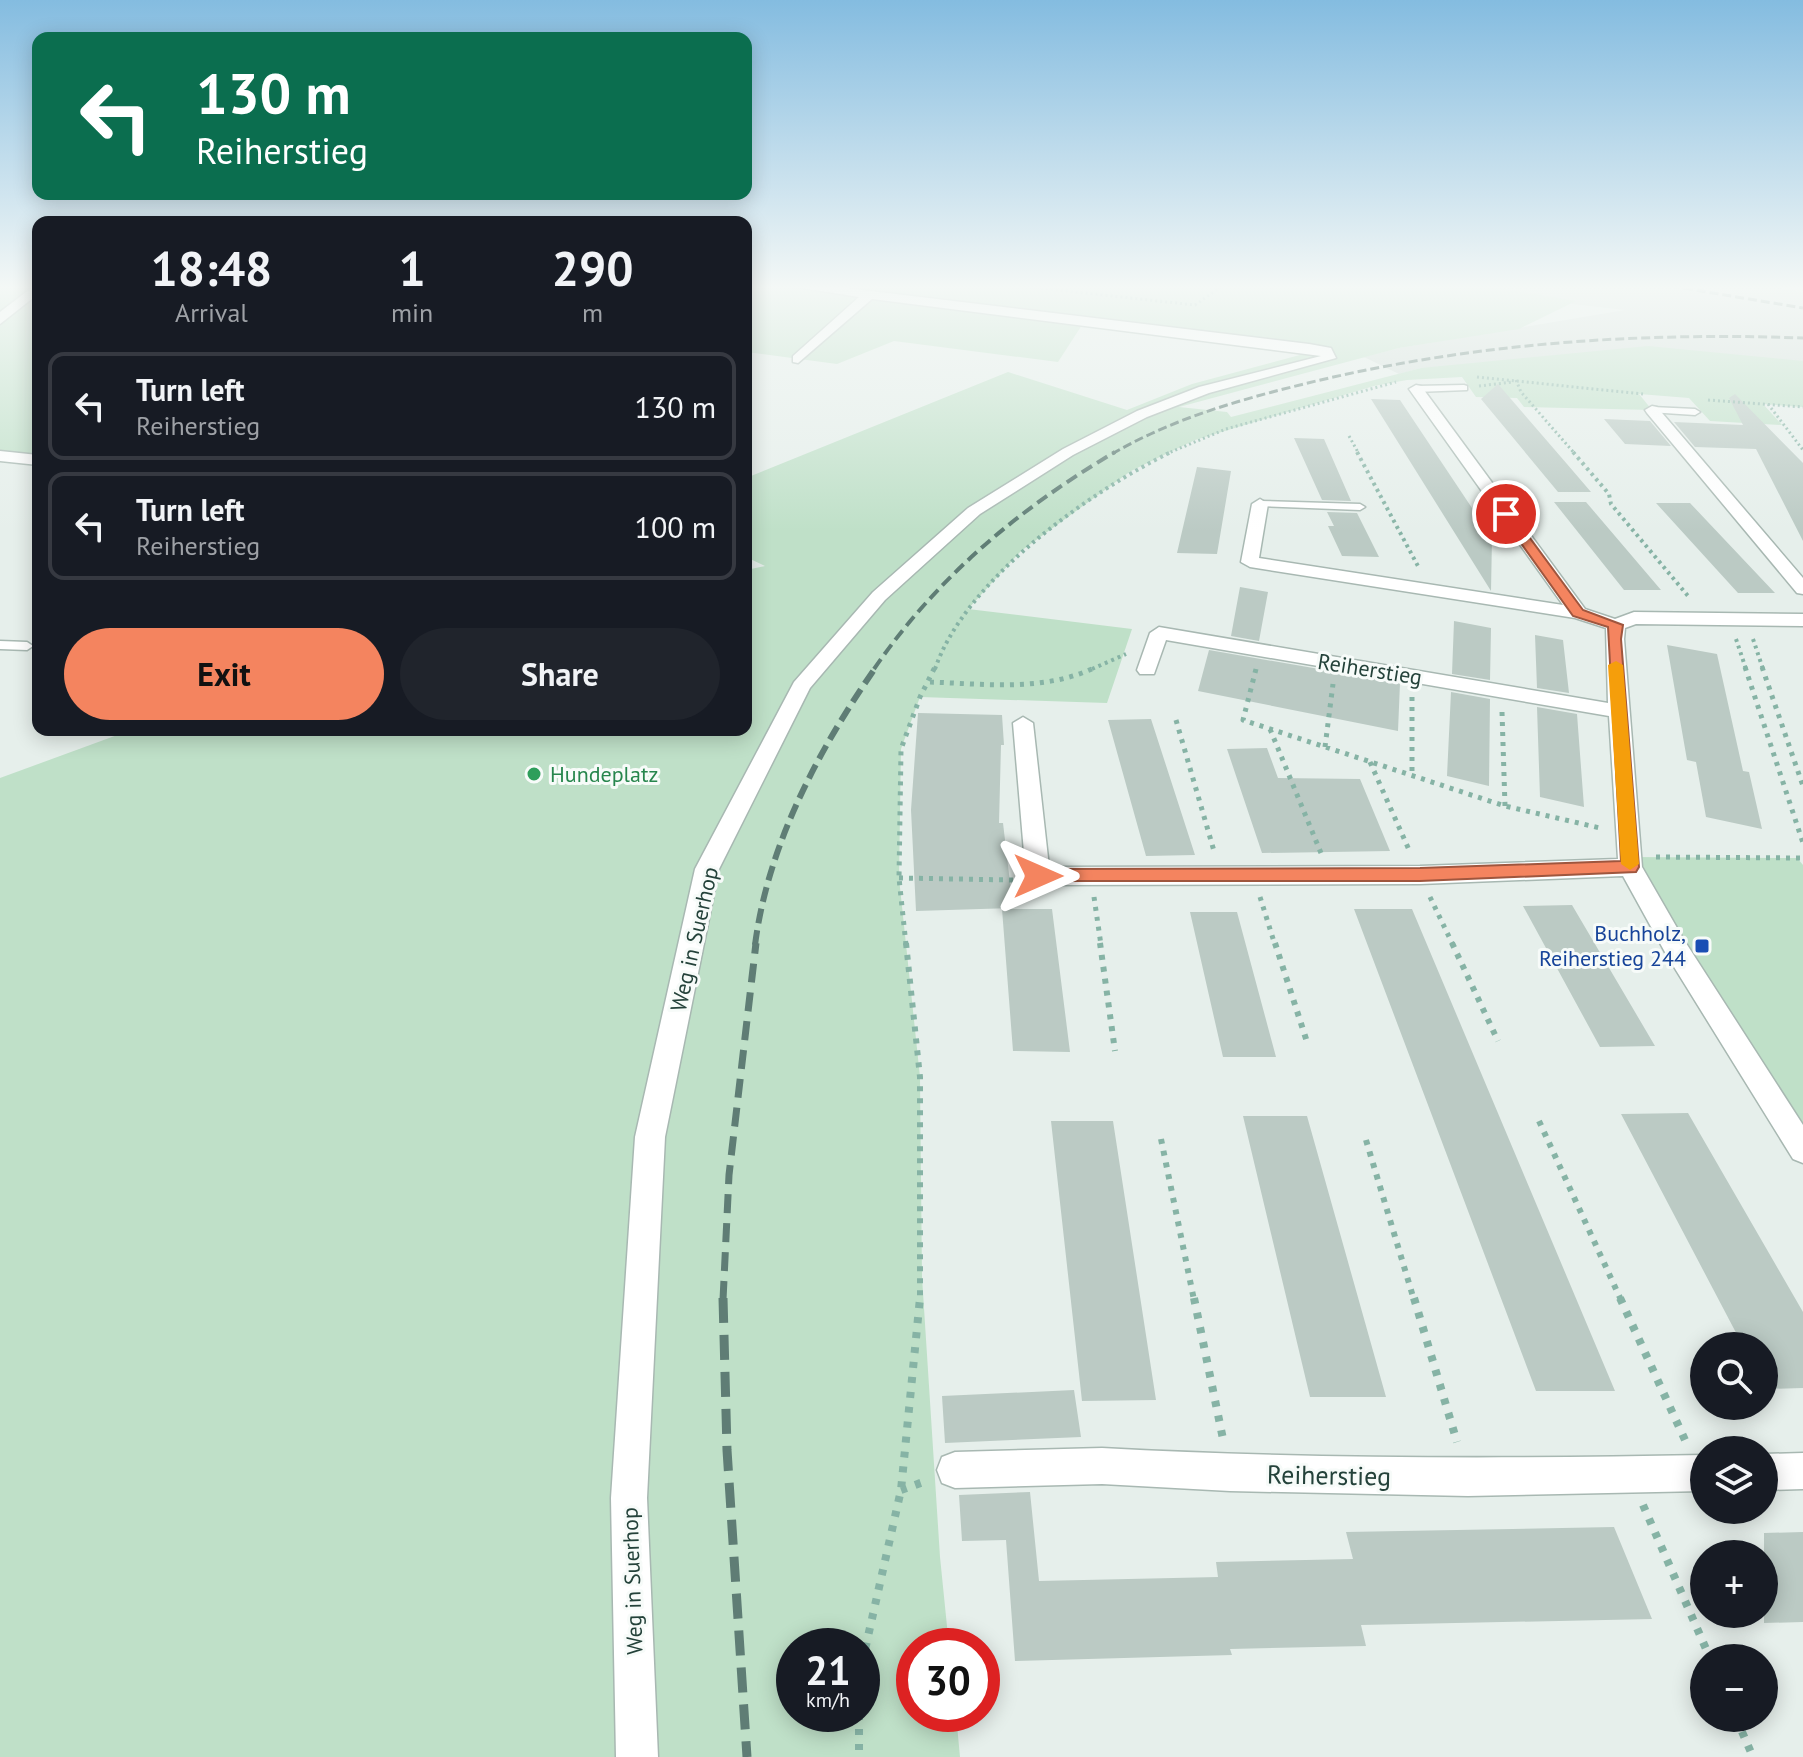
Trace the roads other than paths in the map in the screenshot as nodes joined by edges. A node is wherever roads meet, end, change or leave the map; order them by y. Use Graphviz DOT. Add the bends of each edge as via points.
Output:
graph roads {
  1 [pos="1290,368"];
  2 [pos="1412,385"];
  3 [pos="1464,388"];
  4 [pos="1651,402"];
  5 [pos="1695,412"];
  6 [pos="0,456"];
  7 [pos="32,459"];
  8 [pos="1260,504"];
  9 [pos="1360,507"];
  10 [pos="1803,589"];
  11 [pos="1578,613"];
  12 [pos="1803,620"];
  13 [pos="1616,625"];
  14 [pos="0,645"];
  15 [pos="27,646"];
  16 [pos="1147,670"];
  17 [pos="1619,711"];
  18 [pos="1023,723"];
  19 [pos="1630,862"];
  20 [pos="1803,1150"];
  21 [pos="955,1470"];
  22 [pos="1803,1471"];
  23 [pos="1778,1472"];
  24 [pos="1690,1473"];
  25 [pos="637,1757"];
  1 -- 25 [label="street, Weg in Suerhop" via="1204,390 1142,414 1068,452 974,511 879,596 801,686 707,869 650,1137 629,1498"];
  2 -- 3 [label="lane"];
  2 -- 11 [label="street"];
  4 -- 5 [label="lane"];
  4 -- 10 [label="street"];
  6 -- 7 [label="street"];
  8 -- 9 [label="lane"];
  8 -- 11 [label="street" via="1250,562"];
  11 -- 13 [label="street"];
  12 -- 13 [label="street" via="1634,618"];
  13 -- 17 [label="street"];
  14 -- 15 [label="lane"];
  16 -- 17 [label="street, Reiherstieg" via="1159,633"];
  17 -- 19 [label="street"];
  18 -- 19 [label="street" via="1038,876 1420,875"];
  19 -- 20 [label="street" via="1675,947"];
  21 -- 24 [label="street, Reiherstieg" via="1102,1466 1468,1478"];
  22 -- 23 [label="street"];
}
